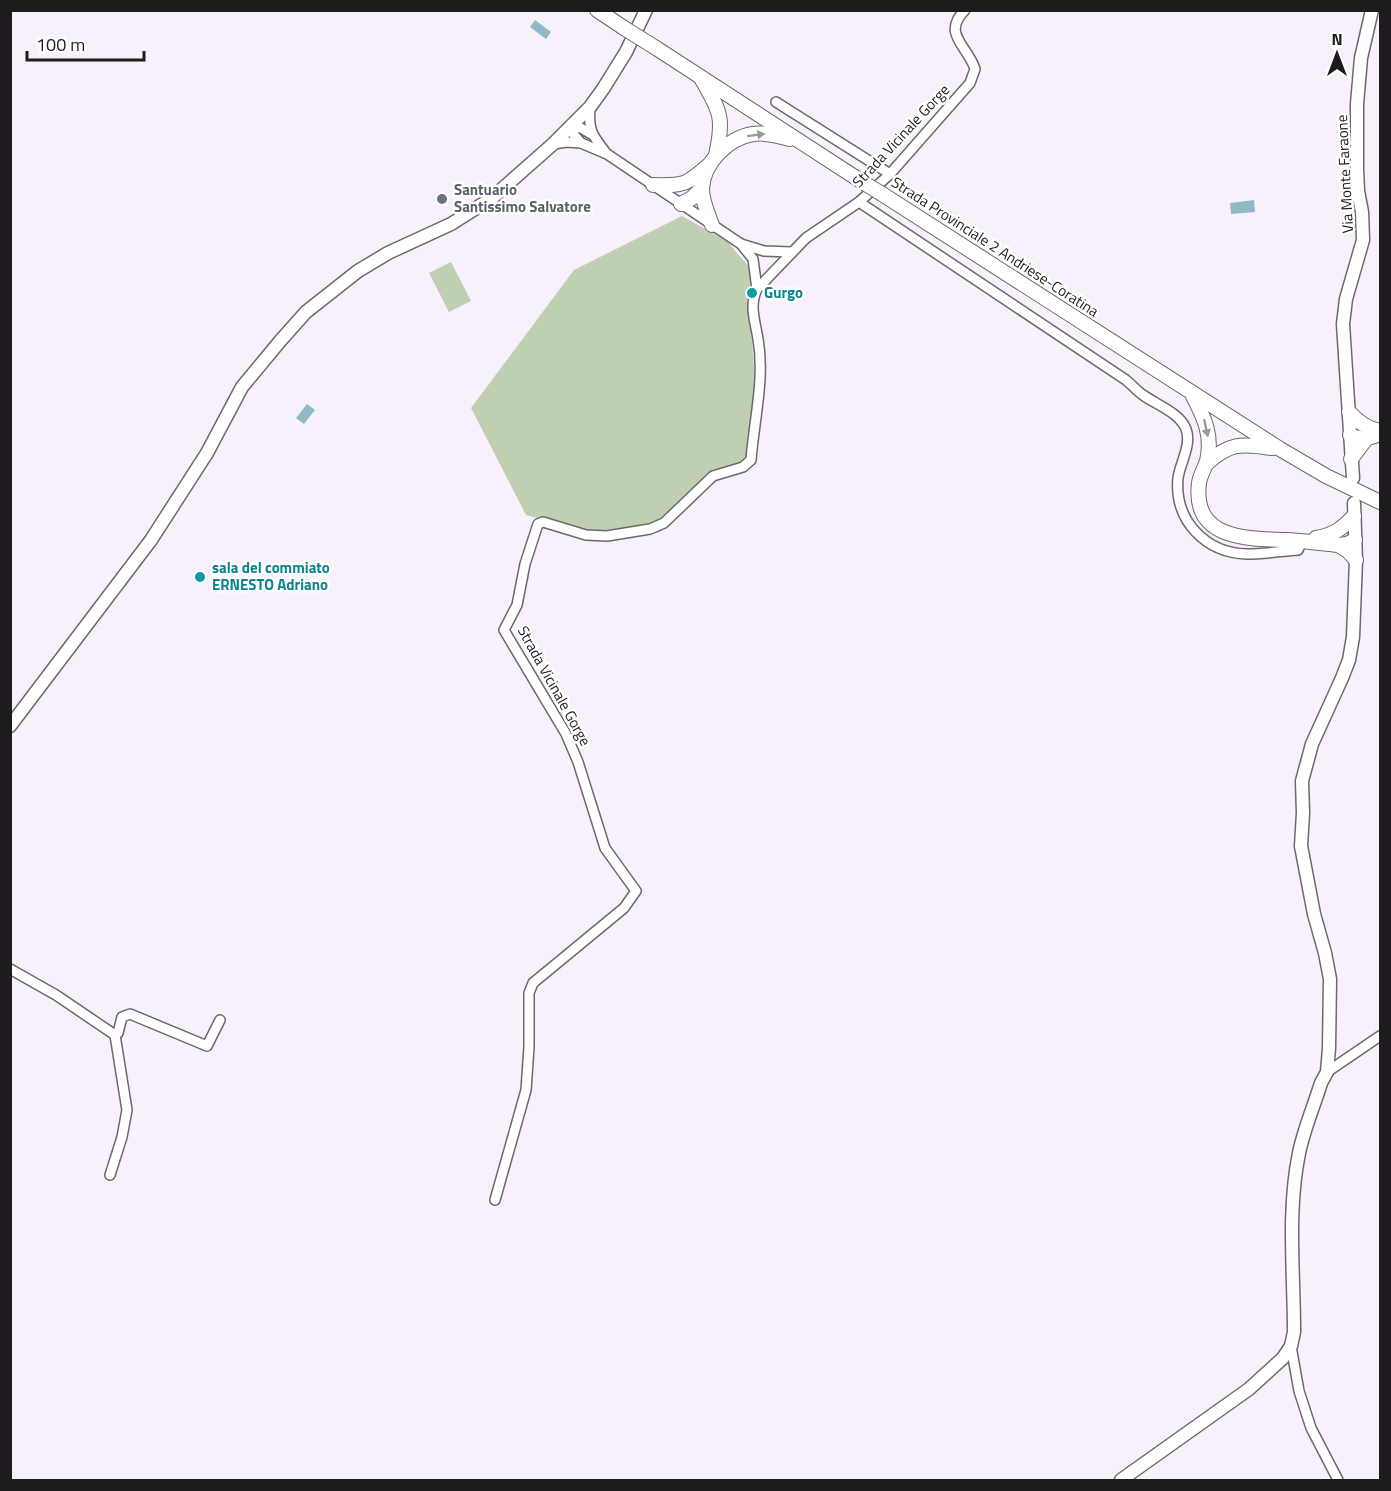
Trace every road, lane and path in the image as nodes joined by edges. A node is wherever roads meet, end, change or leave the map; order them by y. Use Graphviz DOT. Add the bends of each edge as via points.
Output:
graph roads {
  1 [pos="597,10"];
  2 [pos="646,10"];
  3 [pos="965,10"];
  4 [pos="1372,10"];
  5 [pos="699,76"];
  6 [pos="776,102"];
  7 [pos="590,107"];
  8 [pos="572,127"];
  9 [pos="591,134"];
  10 [pos="801,142"];
  11 [pos="580,143"];
  12 [pos="554,144"];
  13 [pos="607,154"];
  14 [pos="713,160"];
  15 [pos="890,174"];
  16 [pos="688,183"];
  17 [pos="653,185"];
  18 [pos="702,188"];
  19 [pos="859,202"];
  20 [pos="681,204"];
  21 [pos="712,225"];
  22 [pos="741,244"];
  23 [pos="764,251"];
  24 [pos="791,252"];
  25 [pos="753,259"];
  26 [pos="774,271"];
  27 [pos="757,289"];
  28 [pos="1192,394"];
  29 [pos="1349,412"];
  30 [pos="1375,434"];
  31 [pos="1350,435"];
  32 [pos="1280,449"];
  33 [pos="1352,459"];
  34 [pos="1206,464"];
  35 [pos="1353,478"];
  36 [pos="1380,502"];
  37 [pos="1354,510"];
  38 [pos="1335,540"];
  39 [pos="1355,540"];
  40 [pos="1302,541"];
  41 [pos="1356,560"];
  42 [pos="10,726"];
  43 [pos="10,969"];
  44 [pos="220,1020"];
  45 [pos="115,1035"];
  46 [pos="1380,1036"];
  47 [pos="1327,1072"];
  48 [pos="110,1175"];
  49 [pos="495,1200"];
  50 [pos="1291,1346"];
  51 [pos="1121,1480"];
  52 [pos="1338,1480"];
  1 -- 5 [label="main road, Strada Provinciale 2 Andriese-Coratina, bridge"];
  2 -- 7 [label="street" via="626,52"];
  3 -- 15 [label="street, Strada Vicinale Gorge" via="955,26 956,34 973,63 974,75"];
  4 -- 29 [label="street, Via Monte Faraone" via="1361,58 1357,104 1363,240 1346,298 1343,324"];
  5 -- 10 [label="main road, Strada Provinciale 2 Andriese-Coratina"];
  5 -- 14 [label="main road" via="720,117 721,132"];
  6 -- 15 [label="street"];
  7 -- 8 [label="street"];
  7 -- 9 [label="street"];
  8 -- 9 [label="street"];
  8 -- 11 [label="street"];
  8 -- 12 [label="street"];
  9 -- 13 [label="street"];
  14 -- 10 [label="main road, one-way" via="737,139 753,134"];
  10 -- 28 [label="main road, Strada Provinciale 2 Andriese-Coratina, bridge"];
  11 -- 12 [label="street"];
  11 -- 13 [label="street"];
  12 -- 42 [label="street" via="492,198 451,224 358,271 306,312 242,387 207,453 152,540"];
  13 -- 17 [label="street"];
  14 -- 16 [label="main road"];
  14 -- 18 [label="main road"];
  15 -- 19 [label="street, Strada Vicinale Gorge"];
  16 -- 17 [label="main road"];
  16 -- 20 [label="main road"];
  17 -- 20 [label="street"];
  18 -- 20 [label="main road"];
  18 -- 21 [label="main road"];
  19 -- 24 [label="street, Strada Vicinale Gorge"];
  19 -- 40 [label="street" via="1183,422 1188,442 1178,478 1179,501 1187,522 1201,538 1223,550 1246,554 1298,550"];
  20 -- 21 [label="street"];
  21 -- 22 [label="street"];
  22 -- 23 [label="street"];
  22 -- 25 [label="street"];
  23 -- 24 [label="street"];
  23 -- 26 [label="street"];
  24 -- 26 [label="street, Strada Vicinale Gorge"];
  25 -- 26 [label="street"];
  25 -- 27 [label="street"];
  26 -- 27 [label="street, Strada Vicinale Gorge"];
  27 -- 49 [label="street, Strada Vicinale Gorge" via="752,308 760,388 751,460 743,467 713,476 664,523 650,529 607,536 538,524 517,605 504,630 566,734 605,848 636,891 624,908 533,983 529,993 526,1090"];
  28 -- 32 [label="main road, Strada Provinciale 2 Andriese-Coratina"];
  28 -- 34 [label="main road, one-way" via="1206,422"];
  29 -- 30 [label="main road"];
  29 -- 31 [label="street, Via Monte Faraone"];
  30 -- 31 [label="main road" via="1358,439"];
  30 -- 33 [label="main road"];
  31 -- 33 [label="street, Via Monte Faraone"];
  32 -- 34 [label="main road" via="1233,446"];
  32 -- 36 [label="main road, Strada Provinciale 2 Andriese-Coratina"];
  33 -- 35 [label="street, Via Monte Faraone"];
  34 -- 40 [label="main road" via="1199,481 1199,498 1203,513 1215,528 1247,539"];
  37 -- 38 [label="main road"];
  37 -- 39 [label="street"];
  38 -- 39 [label="main road" via="1347,544"];
  38 -- 40 [label="main road"];
  38 -- 41 [label="main road"];
  39 -- 41 [label="street"];
  41 -- 47 [label="street" via="1349,660 1312,744 1302,781 1301,846 1330,979"];
  43 -- 45 [label="street"];
  44 -- 45 [label="street" via="207,1046 130,1014 122,1017"];
  45 -- 48 [label="street" via="127,1110"];
  46 -- 47 [label="street"];
  47 -- 50 [label="street" via="1299,1151 1293,1193"];
  50 -- 51 [label="street" via="1249,1389"];
  50 -- 52 [label="street" via="1311,1428"];
}
